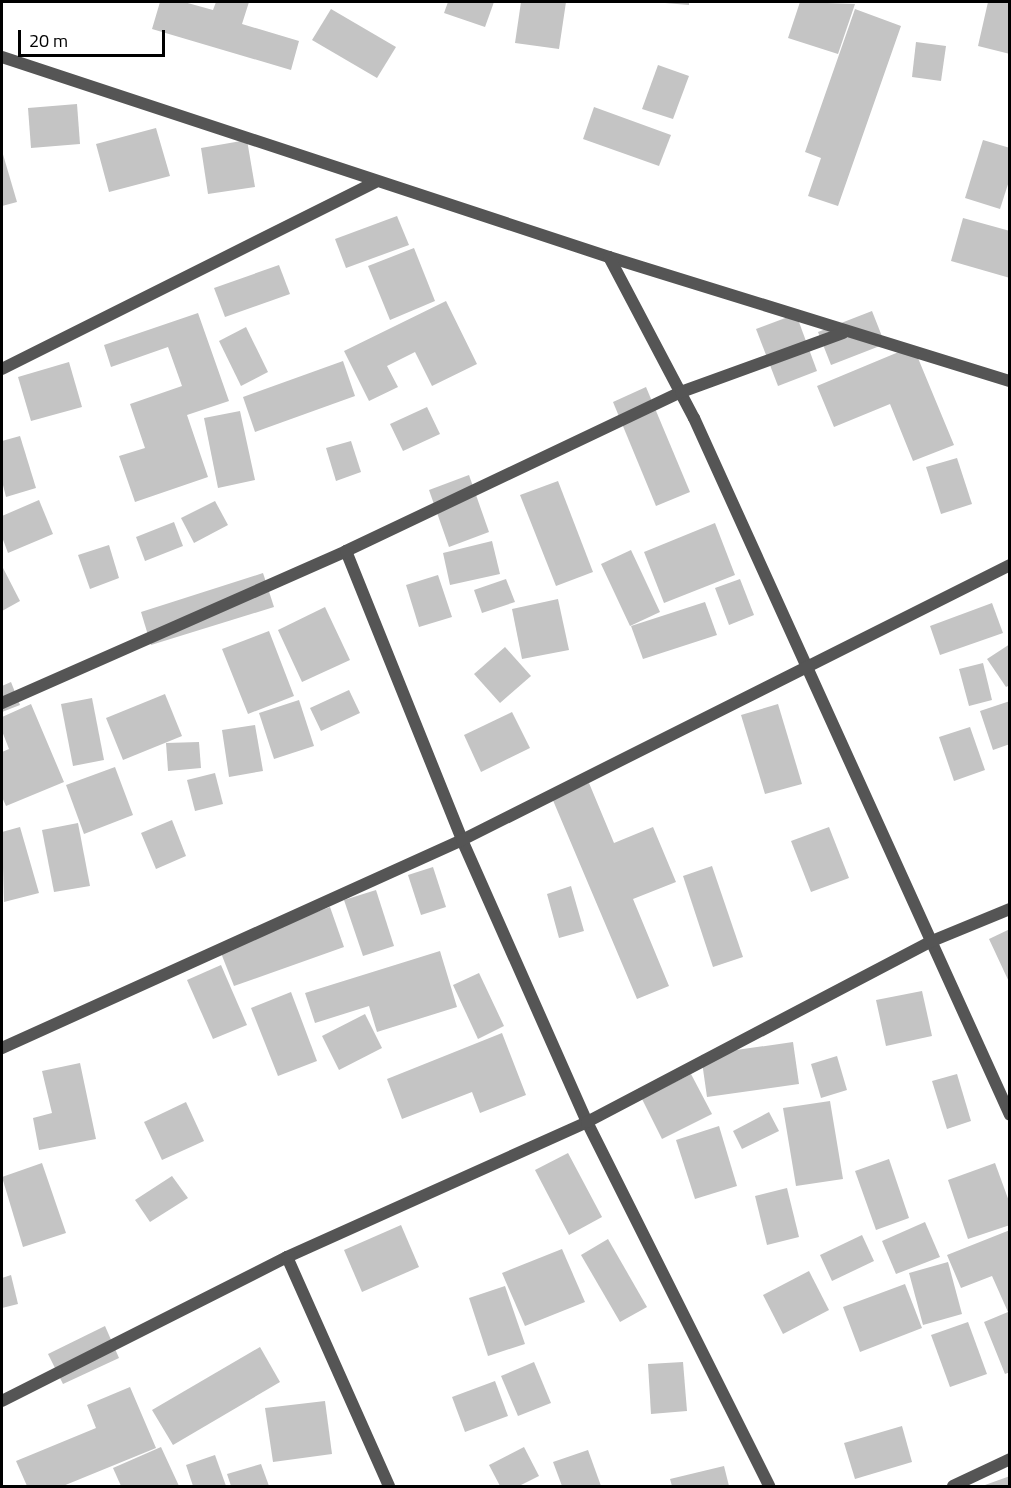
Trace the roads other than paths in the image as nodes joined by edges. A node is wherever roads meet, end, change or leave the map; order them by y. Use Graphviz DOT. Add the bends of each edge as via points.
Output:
graph roads {
  1 [pos="2,57"];
  2 [pos="375,182"];
  3 [pos="609,257"];
  4 [pos="843,333"];
  5 [pos="2,369"];
  6 [pos="1010,381"];
  7 [pos="681,392"];
  8 [pos="346,551"];
  9 [pos="1010,565"];
  10 [pos="810,668"];
  11 [pos="2,704"];
  12 [pos="462,840"];
  13 [pos="1010,909"];
  14 [pos="932,940"];
  15 [pos="2,1048"];
  16 [pos="1010,1115"];
  17 [pos="587,1122"];
  18 [pos="287,1257"];
  19 [pos="2,1401"];
  20 [pos="1010,1459"];
  21 [pos="389,1486"];
  22 [pos="769,1486"];
  23 [pos="953,1486"];
  1 -- 2 [label="street"];
  2 -- 3 [label="street"];
  2 -- 5 [label="street"];
  3 -- 4 [label="street"];
  3 -- 7 [label="street"];
  4 -- 6 [label="street"];
  4 -- 7 [label="street"];
  7 -- 8 [label="street"];
  7 -- 10 [label="street"];
  8 -- 11 [label="street"];
  8 -- 12 [label="street"];
  9 -- 10 [label="street"];
  10 -- 12 [label="street"];
  10 -- 14 [label="street"];
  12 -- 15 [label="street"];
  12 -- 17 [label="street"];
  13 -- 14 [label="street"];
  14 -- 16 [label="street"];
  14 -- 17 [label="street"];
  17 -- 18 [label="street"];
  17 -- 22 [label="street"];
  18 -- 19 [label="street"];
  18 -- 21 [label="street"];
  20 -- 23 [label="street"];
}
